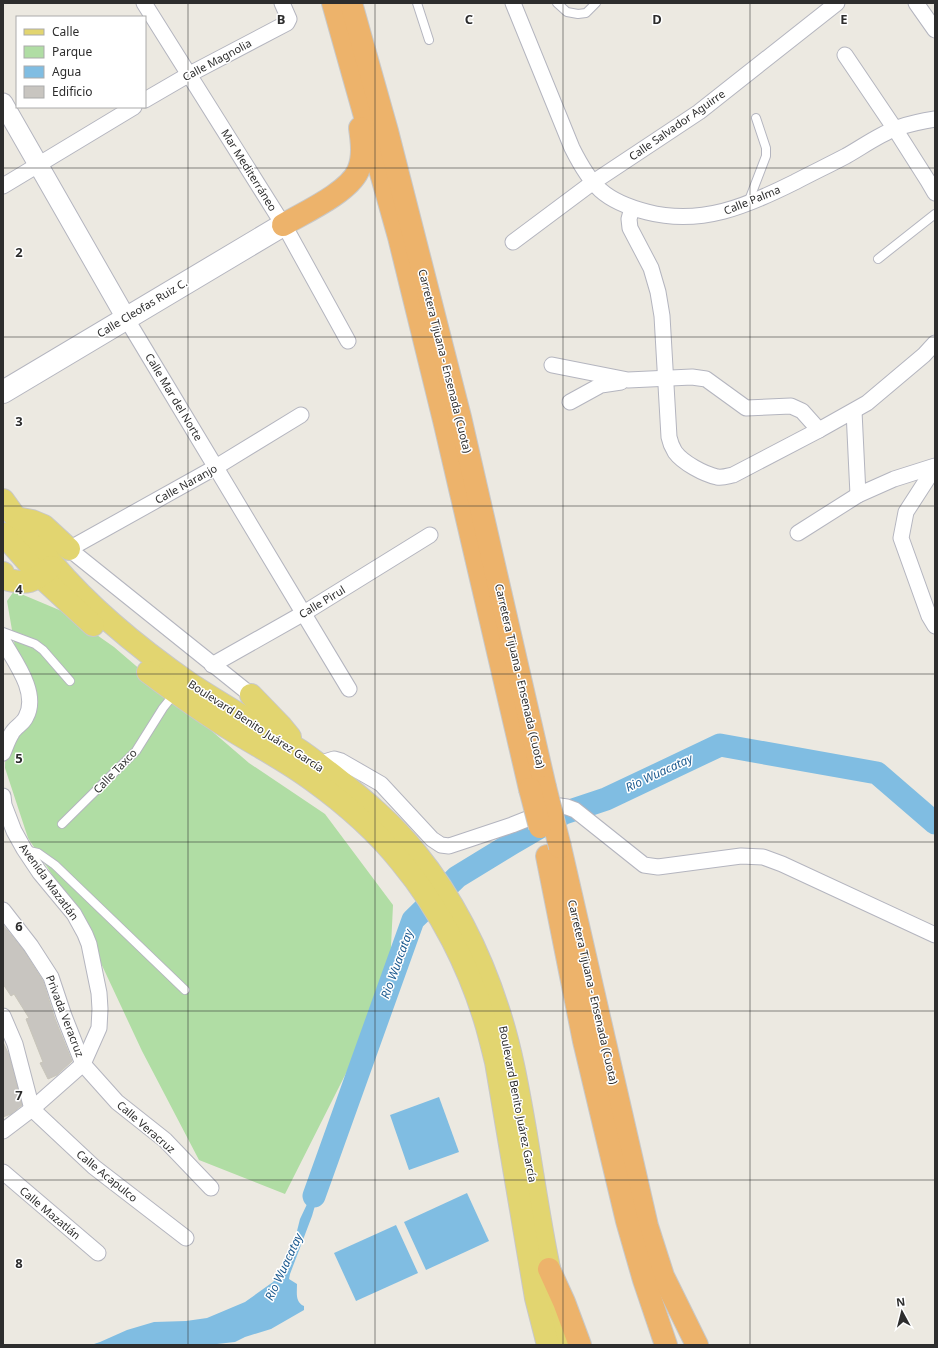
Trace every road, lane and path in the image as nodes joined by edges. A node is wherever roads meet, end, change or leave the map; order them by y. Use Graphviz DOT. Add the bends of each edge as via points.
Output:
graph roads {
  1 [pos="144,3"];
  2 [pos="282,3"];
  3 [pos="333,3"];
  4 [pos="350,3"];
  5 [pos="417,3"];
  6 [pos="513,3"];
  7 [pos="557,3"];
  8 [pos="596,3"];
  9 [pos="837,3"];
  10 [pos="916,3"];
  11 [pos="935,30"];
  12 [pos="429,40"];
  13 [pos="845,55"];
  14 [pos="352,69"];
  15 [pos="188,74"];
  16 [pos="146,99"];
  17 [pos="3,103"];
  18 [pos="132,108"];
  19 [pos="756,118"];
  20 [pos="935,119"];
  21 [pos="895,129"];
  22 [pos="39,164"];
  23 [pos="592,183"];
  24 [pos="3,186"];
  25 [pos="935,194"];
  26 [pos="748,204"];
  27 [pos="632,208"];
  28 [pos="935,214"];
  29 [pos="282,224"];
  30 [pos="513,242"];
  31 [pos="878,259"];
  32 [pos="126,318"];
  33 [pos="348,340"];
  34 [pos="935,343"];
  35 [pos="552,365"];
  36 [pos="666,379"];
  37 [pos="628,380"];
  38 [pos="3,392"];
  39 [pos="570,402"];
  40 [pos="854,411"];
  41 [pos="301,415"];
  42 [pos="818,430"];
  43 [pos="216,467"];
  44 [pos="935,467"];
  45 [pos="858,495"];
  46 [pos="3,500"];
  47 [pos="10,526"];
  48 [pos="798,533"];
  49 [pos="430,535"];
  50 [pos="69,549"];
  51 [pos="47,570"];
  52 [pos="4,578"];
  53 [pos="304,613"];
  54 [pos="935,626"];
  55 [pos="3,632"];
  56 [pos="3,641"];
  57 [pos="212,665"];
  58 [pos="70,681"];
  59 [pos="349,689"];
  60 [pos="176,693"];
  61 [pos="251,695"];
  62 [pos="8,732"];
  63 [pos="3,752"];
  64 [pos="310,758"];
  65 [pos="538,788"];
  66 [pos="3,796"];
  67 [pos="62,824"];
  68 [pos="398,846"];
  69 [pos="552,847"];
  70 [pos="24,850"];
  71 [pos="3,910"];
  72 [pos="446,913"];
  73 [pos="935,935"];
  74 [pos="185,990"];
  75 [pos="3,1016"];
  76 [pos="83,1064"];
  77 [pos="32,1110"];
  78 [pos="3,1131"];
  79 [pos="3,1172"];
  80 [pos="211,1188"];
  81 [pos="186,1238"];
  82 [pos="98,1253"];
  83 [pos="549,1269"];
  84 [pos="548,1345"];
  85 [pos="568,1345"];
  86 [pos="580,1345"];
  87 [pos="666,1345"];
  88 [pos="697,1345"];
  1 -- 15 [label="street, Mar Mediterráneo"];
  2 -- 15 [label="street, Calle Magnolia" via="288,23"];
  3 -- 14 [label="highway, Carretera Tijuana - Ensenada (Cuota)"];
  4 -- 65 [label="highway, Carretera Tijuana - Ensenada (Cuota)" via="389,139 460,416"];
  5 -- 12 [label="lane"];
  6 -- 23 [label="street, Calle Palma" via="572,148"];
  7 -- 8 [label="lane" via="567,12 578,14 586,13"];
  9 -- 23 [label="street, Calle Salvador Aguirre" via="699,112"];
  10 -- 11 [label="street"];
  13 -- 21 [label="street"];
  14 -- 29 [label="highway" via="362,145 358,171 342,189"];
  14 -- 65 [label="highway, Carretera Tijuana - Ensenada (Cuota)" via="399,237"];
  15 -- 16 [label="street, Calle Magnolia"];
  15 -- 29 [label="street, Mar Mediterráneo"];
  17 -- 22 [label="street, Calle Mar del Norte"];
  18 -- 22 [label="street"];
  19 -- 26 [label="lane" via="766,148 766,156"];
  20 -- 21 [label="street, Calle Palma"];
  21 -- 25 [label="street"];
  21 -- 26 [label="street, Calle Palma" via="833,163"];
  22 -- 24 [label="street"];
  22 -- 32 [label="street, Calle Mar del Norte"];
  23 -- 27 [label="street, Calle Palma" via="609,197"];
  23 -- 30 [label="street, Calle Salvador Aguirre"];
  26 -- 27 [label="street, Calle Palma" via="725,212 674,217"];
  27 -- 36 [label="street" via="630,228 651,268 658,292"];
  28 -- 31 [label="lane"];
  29 -- 32 [label="main road, Calle Cleofas Ruiz C."];
  29 -- 33 [label="street, Mar Mediterráneo"];
  32 -- 38 [label="main road, Calle Cleofas Ruiz C."];
  32 -- 43 [label="street, Calle Mar del Norte"];
  34 -- 40 [label="street" via="873,398"];
  35 -- 37 [label="street"];
  36 -- 37 [label="street"];
  36 -- 42 [label="street" via="706,379 746,408 791,406 802,411"];
  36 -- 42 [label="street" via="671,446 692,467 716,477 733,475"];
  37 -- 39 [label="street" via="601,385"];
  40 -- 42 [label="street"];
  40 -- 45 [label="street"];
  41 -- 43 [label="street, Calle Naranjo"];
  43 -- 50 [label="street, Calle Naranjo"];
  43 -- 53 [label="street, Calle Mar del Norte"];
  44 -- 45 [label="street" via="900,477"];
  44 -- 54 [label="street" via="906,512 901,538"];
  45 -- 48 [label="street"];
  46 -- 47 [label="main road, Boulevard Benito Juárez García"];
  47 -- 50 [label="main road" via="32,521 44,526"];
  47 -- 51 [label="main road, Boulevard Benito Juárez García"];
  49 -- 53 [label="street, Calle Pirul"];
  50 -- 57 [label="street"];
  51 -- 52 [label="main road" via="28,582"];
  51 -- 60 [label="main road, Boulevard Benito Juárez García" via="125,654"];
  51 -- 64 [label="main road, Boulevard Benito Juárez García" via="175,673"];
  53 -- 57 [label="street, Calle Pirul"];
  53 -- 59 [label="street, Calle Mar del Norte"];
  55 -- 58 [label="lane" via="35,644"];
  56 -- 62 [label="street" via="30,694 30,707 26,717"];
  57 -- 61 [label="street"];
  60 -- 67 [label="lane, Calle Taxco" via="163,708 136,751"];
  60 -- 68 [label="main road, Boulevard Benito Juárez García" via="234,732 292,766"];
  61 -- 64 [label="main road"];
  62 -- 63 [label="street"];
  64 -- 68 [label="main road, Boulevard Benito Juárez García" via="375,810"];
  64 -- 73 [label="street" via="341,761 382,784 440,845 448,846 560,806 567,807 575,810 644,865 658,867 741,856 763,857"];
  65 -- 69 [label="highway, Carretera Tijuana - Ensenada (Cuota), bridge"];
  66 -- 70 [label="street, Avenida Mazatlán" via="14,831"];
  68 -- 72 [label="main road, Boulevard Benito Juárez García" via="408,870"];
  69 -- 87 [label="highway, Carretera Tijuana - Ensenada (Cuota)" via="584,1041 627,1221"];
  69 -- 88 [label="highway, Carretera Tijuana - Ensenada (Cuota)" via="647,1226 663,1276"];
  70 -- 74 [label="lane" via="38,853 55,865"];
  70 -- 76 [label="street, Avenida Mazatlán" via="74,914 89,944 99,994 100,1019 99,1028"];
  71 -- 76 [label="street, Privada Veracruz" via="51,977"];
  72 -- 83 [label="main road, Boulevard Benito Juárez García" via="475,949 499,1010 518,1092"];
  72 -- 84 [label="main road, Boulevard Benito Juárez García" via="487,1027 496,1062 536,1298"];
  75 -- 77 [label="street" via="15,1044"];
  76 -- 77 [label="street"];
  76 -- 80 [label="street, Calle Veracruz" via="117,1102 165,1140"];
  77 -- 78 [label="street"];
  77 -- 81 [label="street, Calle Acapulco" via="94,1166"];
  79 -- 82 [label="street, Calle Mazatlán"];
  83 -- 85 [label="main road, Boulevard Benito Juárez García"];
  83 -- 86 [label="highway"];
}
